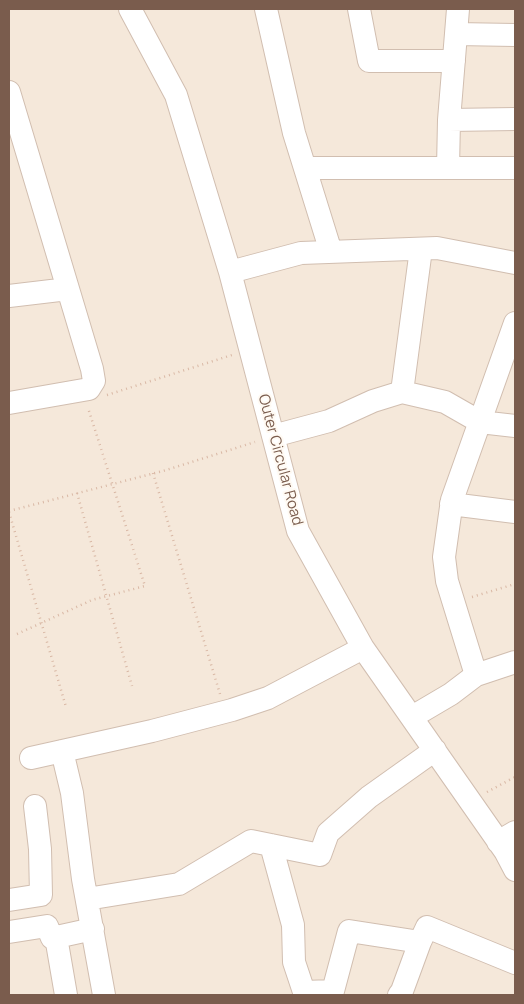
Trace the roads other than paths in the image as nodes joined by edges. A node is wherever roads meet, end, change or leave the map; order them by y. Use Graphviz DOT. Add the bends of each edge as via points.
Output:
graph roads {
  1 [pos="130,9"];
  2 [pos="266,9"];
  3 [pos="358,9"];
  4 [pos="458,9"];
  5 [pos="456,34"];
  6 [pos="515,35"];
  7 [pos="454,61"];
  8 [pos="9,92"];
  9 [pos="515,119"];
  10 [pos="449,120"];
  11 [pos="305,168"];
  12 [pos="448,168"];
  13 [pos="515,168"];
  14 [pos="421,248"];
  15 [pos="331,252"];
  16 [pos="515,263"];
  17 [pos="230,272"];
  18 [pos="68,290"];
  19 [pos="9,296"];
  20 [pos="515,324"];
  21 [pos="402,392"];
  22 [pos="9,403"];
  23 [pos="480,422"];
  24 [pos="515,426"];
  25 [pos="273,436"];
  26 [pos="451,504"];
  27 [pos="515,512"];
  28 [pos="363,648"];
  29 [pos="515,662"];
  30 [pos="476,675"];
  31 [pos="412,717"];
  32 [pos="435,750"];
  33 [pos="62,752"];
  34 [pos="31,758"];
  35 [pos="35,806"];
  36 [pos="506,837"];
  37 [pos="271,845"];
  38 [pos="515,870"];
  39 [pos="87,899"];
  40 [pos="9,900"];
  41 [pos="93,929"];
  42 [pos="9,932"];
  43 [pos="56,937"];
  44 [pos="420,942"];
  45 [pos="515,963"];
  46 [pos="66,995"];
  47 [pos="104,995"];
  48 [pos="399,995"];
  1 -- 17 [label="street, Outer Circular Road" via="176,94"];
  2 -- 11 [label="street" via="294,134"];
  3 -- 7 [label="street" via="368,62"];
  4 -- 5 [label="street"];
  5 -- 6 [label="street"];
  5 -- 7 [label="street"];
  7 -- 10 [label="street"];
  8 -- 18 [label="street"];
  9 -- 10 [label="street"];
  10 -- 12 [label="street"];
  11 -- 12 [label="street"];
  11 -- 15 [label="street"];
  12 -- 13 [label="street"];
  14 -- 15 [label="street"];
  14 -- 16 [label="street" via="437,248"];
  14 -- 21 [label="street"];
  15 -- 17 [label="street" via="301,253"];
  17 -- 25 [label="street, Outer Circular Road"];
  18 -- 19 [label="street"];
  18 -- 22 [label="street" via="94,381 89,389"];
  20 -- 23 [label="street"];
  21 -- 23 [label="street" via="445,402"];
  21 -- 25 [label="street" via="329,421"];
  23 -- 24 [label="street"];
  23 -- 26 [label="street"];
  25 -- 28 [label="street, Outer Circular Road" via="298,531"];
  26 -- 27 [label="street"];
  26 -- 30 [label="street" via="444,557 447,581"];
  28 -- 31 [label="street, Outer Circular Road"];
  28 -- 33 [label="street" via="268,698 226,712"];
  29 -- 30 [label="street"];
  30 -- 31 [label="street"];
  31 -- 32 [label="street, Outer Circular Road"];
  32 -- 36 [label="street, Outer Circular Road" via="470,801"];
  32 -- 37 [label="street" via="369,797 328,833 320,855"];
  33 -- 34 [label="street"];
  33 -- 39 [label="street" via="72,794"];
  35 -- 40 [label="street" via="41,895"];
  36 -- 38 [label="street, Outer Circular Road"];
  37 -- 39 [label="street" via="251,841 179,884"];
  37 -- 44 [label="street" via="293,926 294,962 304,992 333,991 349,931"];
  39 -- 41 [label="street"];
  41 -- 43 [label="street"];
  41 -- 47 [label="street"];
  42 -- 43 [label="street" via="47,926 52,938"];
  43 -- 46 [label="street"];
  44 -- 45 [label="street" via="427,927"];
  44 -- 48 [label="street"];
}
